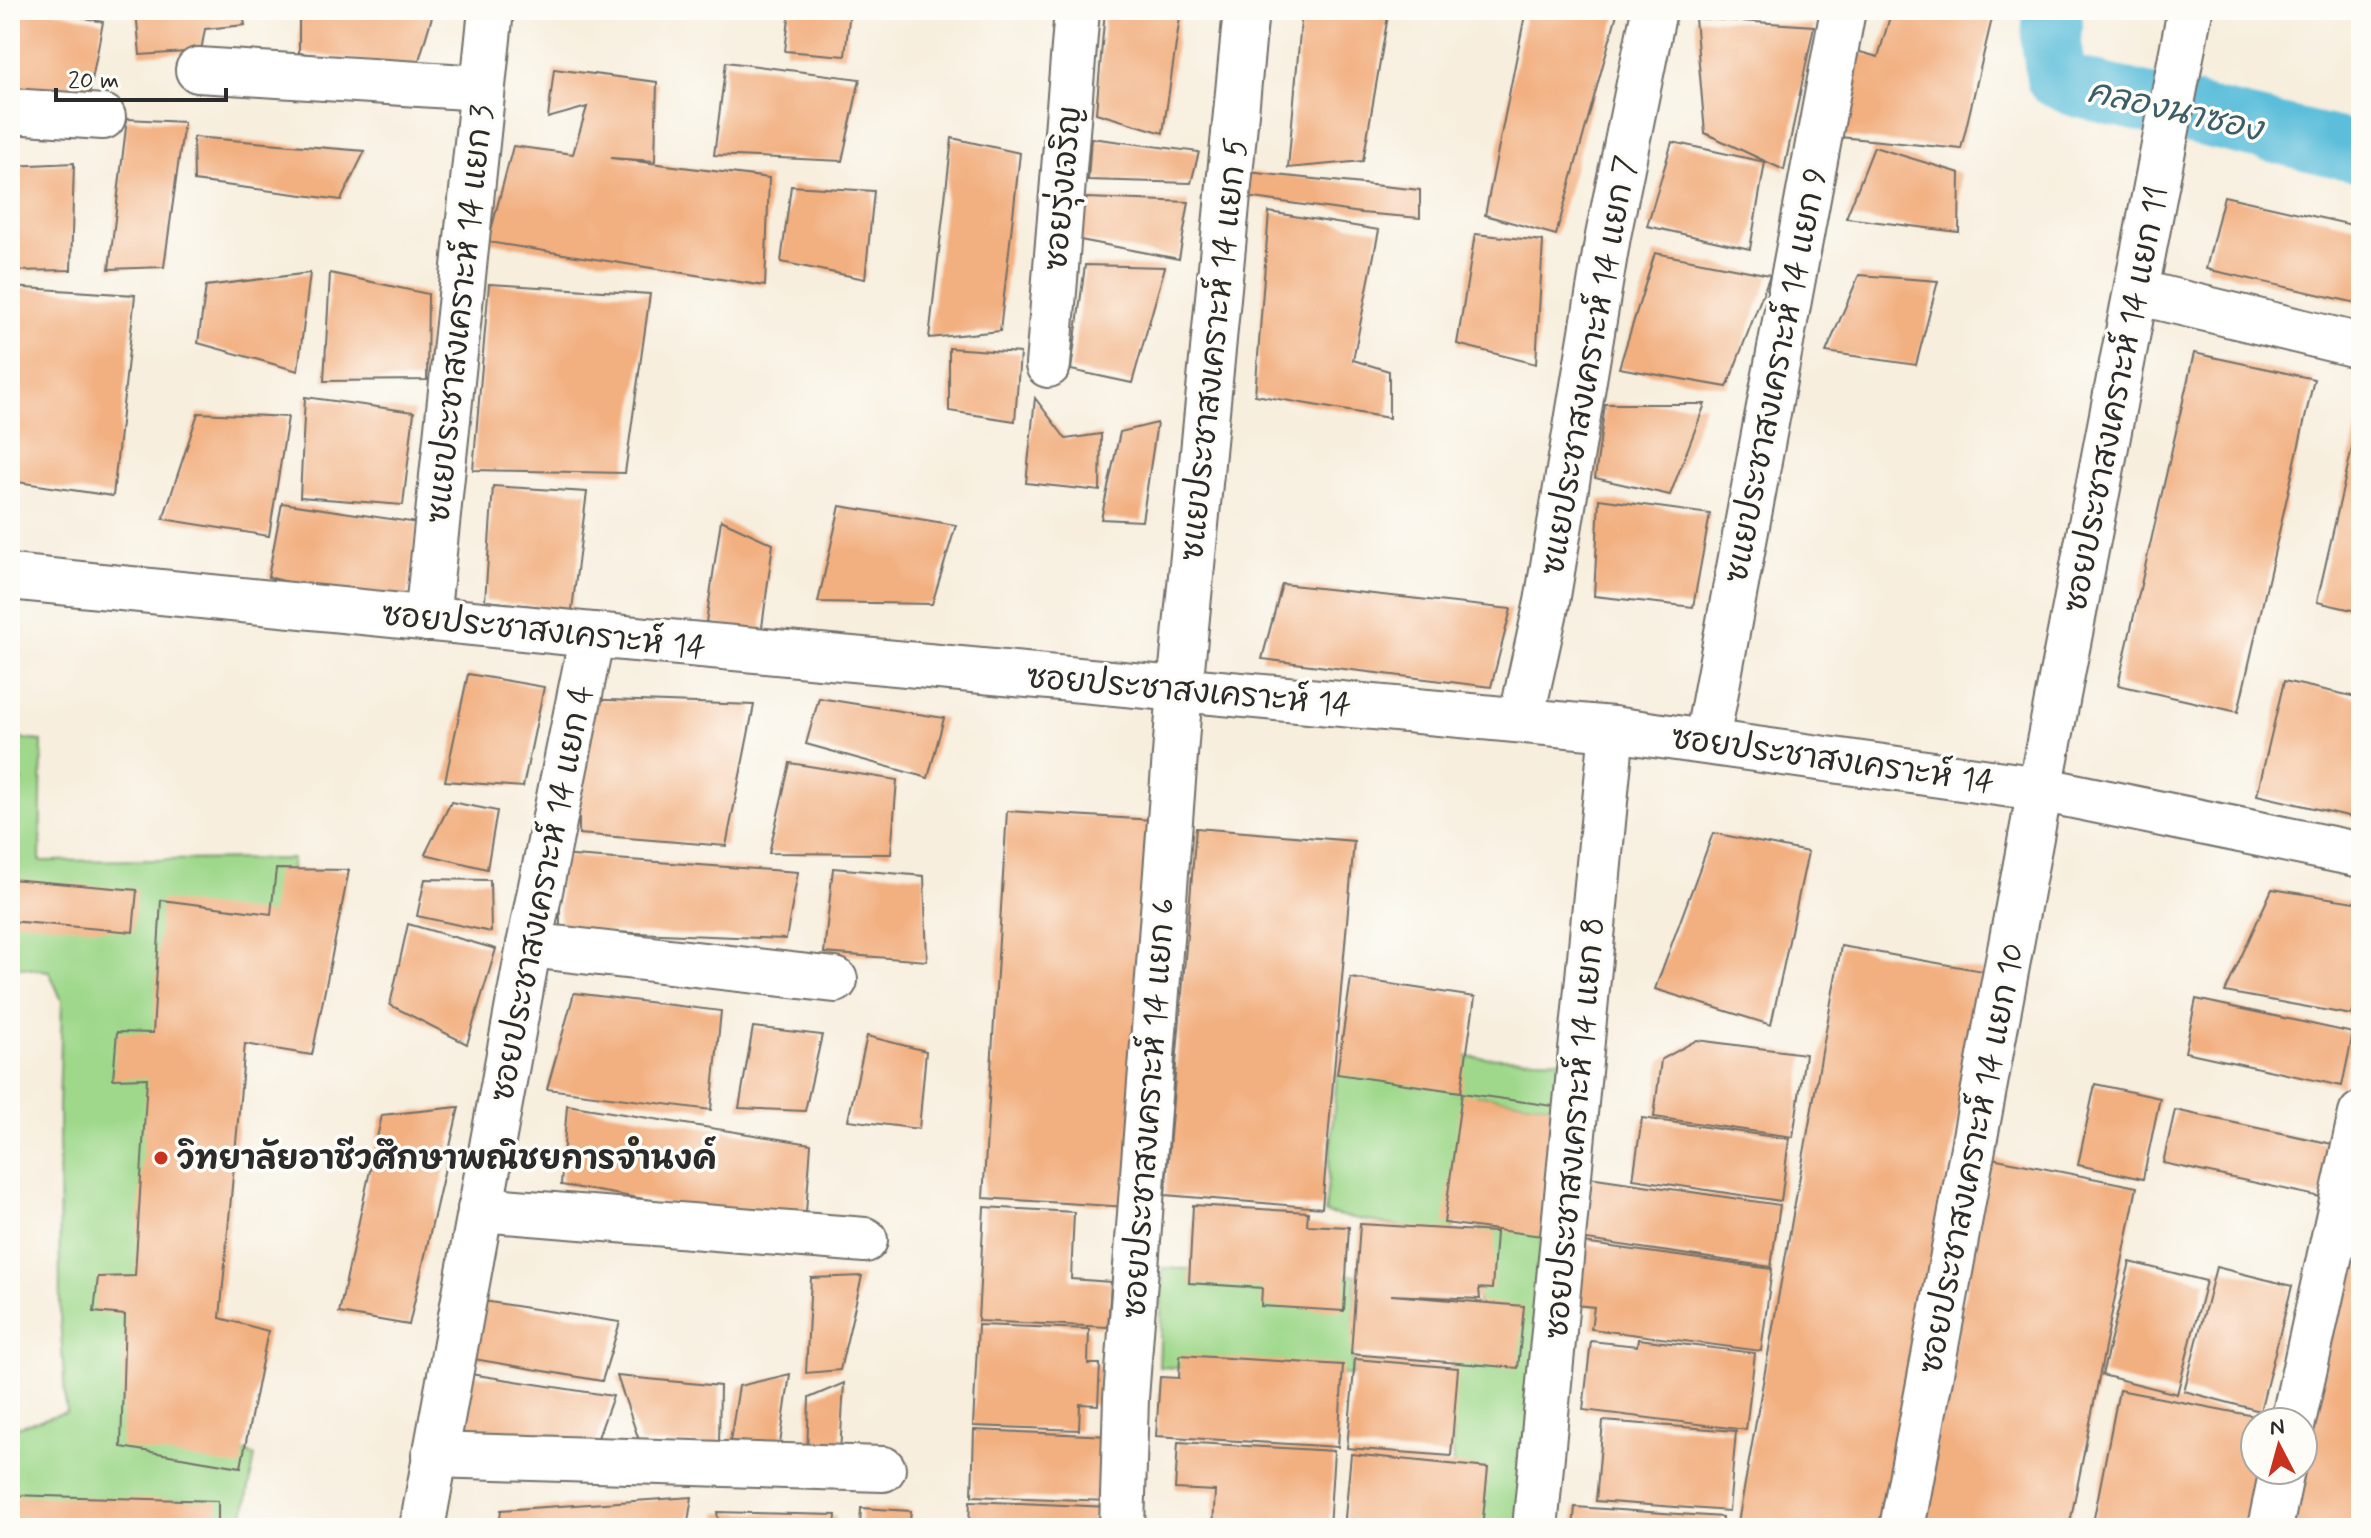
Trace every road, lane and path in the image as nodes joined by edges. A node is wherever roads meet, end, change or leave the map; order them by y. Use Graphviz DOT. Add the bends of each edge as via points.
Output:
graph roads {
  1 [pos="491,10"];
  2 [pos="1077,10"];
  3 [pos="1246,10"];
  4 [pos="1654,10"];
  5 [pos="1843,10"];
  6 [pos="2187,26"];
  7 [pos="198,70"];
  8 [pos="482,88"];
  9 [pos="10,111"];
  10 [pos="103,117"];
  11 [pos="2136,292"];
  12 [pos="2361,346"];
  13 [pos="1048,365"];
  14 [pos="10,577"];
  15 [pos="427,619"];
  16 [pos="592,635"];
  17 [pos="1180,689"];
  18 [pos="1521,720"];
  19 [pos="1612,729"];
  20 [pos="1707,740"];
  21 [pos="2040,789"];
  22 [pos="2361,855"];
  23 [pos="529,945"];
  24 [pos="835,980"];
  25 [pos="2361,1114"];
  26 [pos="480,1209"];
  27 [pos="865,1240"];
  28 [pos="2297,1406"];
  29 [pos="434,1455"];
  30 [pos="883,1469"];
  31 [pos="2279,1486"];
  32 [pos="422,1528"];
  33 [pos="1122,1528"];
  34 [pos="1535,1528"];
  35 [pos="1902,1528"];
  36 [pos="2270,1528"];
  1 -- 8 [label="street, ซแยประชาสงเคราะห์ 14 แยก 3"];
  2 -- 13 [label="street, ซอยรุ่งเจริญ"];
  3 -- 17 [label="street, ซแยประชาสงเคราะห์ 14 แยก 5"];
  4 -- 18 [label="street, ซแยประชาสงเคราะห์ 14 แยก 7"];
  5 -- 20 [label="street, ซแยประชาสงเคราะห์ 14 แยก 9"];
  6 -- 11 [label="street, ซอยประชาสงเคราะห์ 14 แยก 11"];
  7 -- 8 [label="street"];
  8 -- 15 [label="street, ซแยประชาสงเคราะห์ 14 แยก 3"];
  9 -- 10 [label="street"];
  11 -- 12 [label="street"];
  11 -- 21 [label="street, ซอยประชาสงเคราะห์ 14 แยก 11"];
  14 -- 15 [label="street, ซอยประชาสงเคราะห์ 14"];
  15 -- 16 [label="street, ซอยประชาสงเคราะห์ 14"];
  16 -- 17 [label="street, ซอยประชาสงเคราะห์ 14"];
  16 -- 23 [label="street, ซอยประชาสงเคราะห์ 14 แยก 4"];
  17 -- 18 [label="street, ซอยประชาสงเคราะห์ 14"];
  17 -- 33 [label="street, ซอยประชาสงเคราะห์ 14 แยก 6" via="1126,1398"];
  18 -- 19 [label="street, ซอยประชาสงเคราะห์ 14"];
  19 -- 20 [label="street, ซอยประชาสงเคราะห์ 14"];
  19 -- 34 [label="street, ซอยประชาสงเคราะห์ 14 แยก 8"];
  20 -- 21 [label="street, ซอยประชาสงเคราะห์ 14"];
  21 -- 22 [label="street, ซอยประชาสงเคราะห์ 14"];
  21 -- 35 [label="street, ซอยประชาสงเคราะห์ 14 แยก 10"];
  23 -- 24 [label="street"];
  23 -- 26 [label="street, ซอยประชาสงเคราะห์ 14 แยก 4"];
  25 -- 28 [label="street"];
  26 -- 27 [label="street"];
  26 -- 29 [label="street, ซอยประชาสงเคราะห์ 14 แยก 4"];
  29 -- 30 [label="street"];
  29 -- 32 [label="street, ซอยประชาสงเคราะห์ 14 แยก 4"];
  31 -- 36 [label="street"];
}
